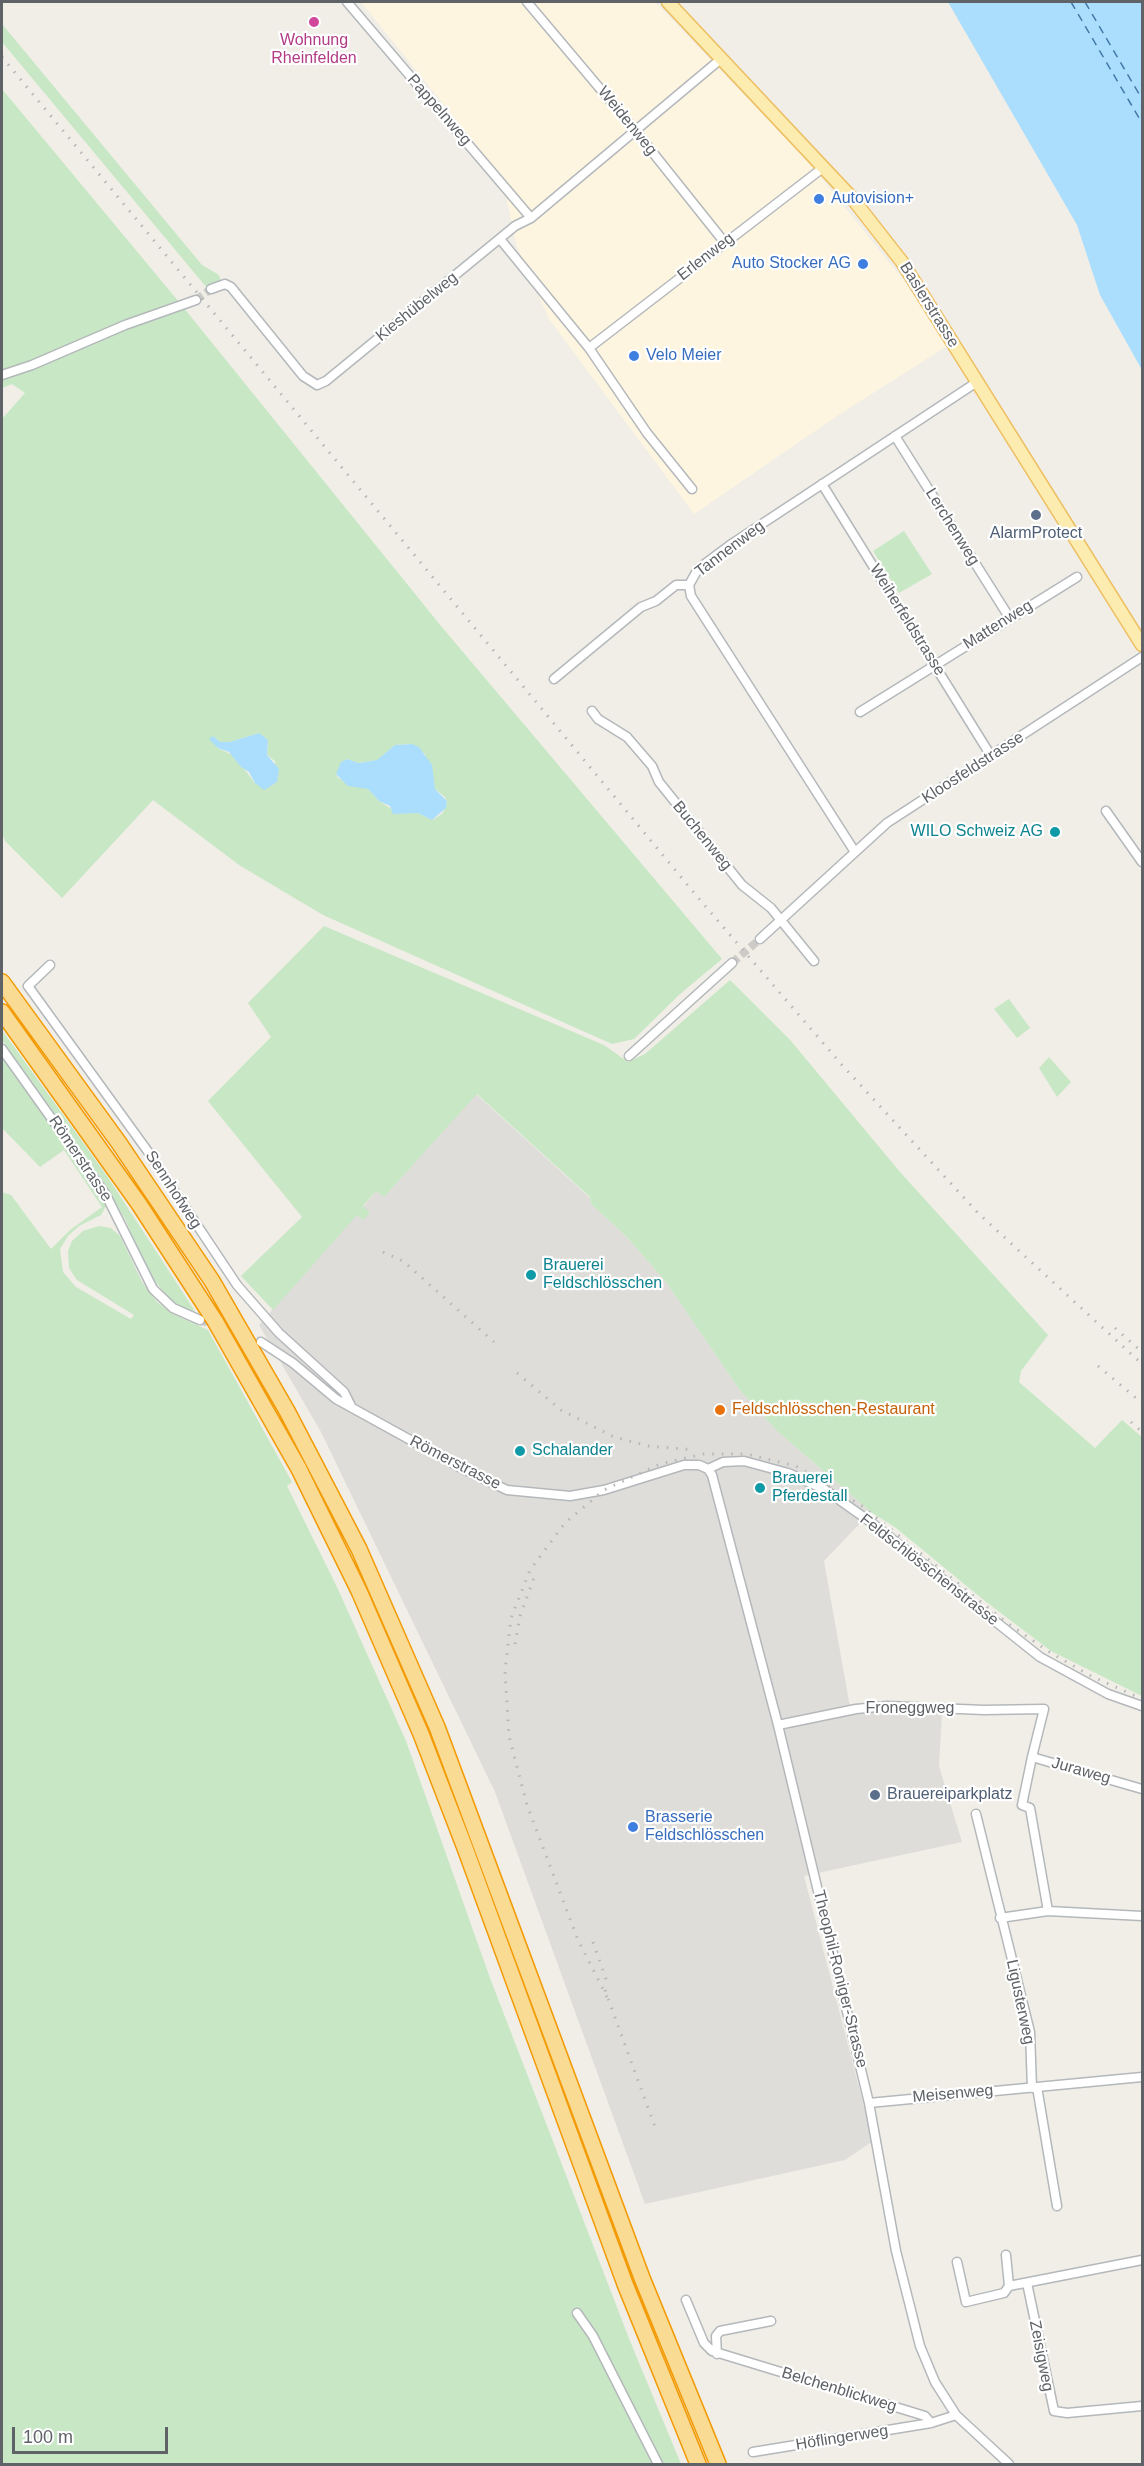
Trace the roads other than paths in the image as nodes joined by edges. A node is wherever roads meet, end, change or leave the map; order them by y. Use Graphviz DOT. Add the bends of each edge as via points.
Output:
graph roads {
  1 [pos="347,2"];
  2 [pos="527,2"];
  3 [pos="668,2"];
  4 [pos="722,58"];
  5 [pos="634,129"];
  6 [pos="824,167"];
  7 [pos="531,218"];
  8 [pos="500,239"];
  9 [pos="725,243"];
  10 [pos="211,289"];
  11 [pos="196,300"];
  12 [pos="589,348"];
  13 [pos="2,375"];
  14 [pos="977,382"];
  15 [pos="895,436"];
  16 [pos="822,484"];
  17 [pos="692,489"];
  18 [pos="1077,577"];
  19 [pos="689,585"];
  20 [pos="1009,617"];
  21 [pos="1143,645"];
  22 [pos="1143,657"];
  23 [pos="935,664"];
  24 [pos="554,679"];
  25 [pos="592,711"];
  26 [pos="860,712"];
  27 [pos="991,756"];
  28 [pos="1107,811"];
  29 [pos="855,852"];
  30 [pos="1143,862"];
  31 [pos="782,921"];
  32 [pos="760,939"];
  33 [pos="814,961"];
  34 [pos="732,963"];
  35 [pos="50,965"];
  36 [pos="2,982"];
  37 [pos="2,1012"];
  38 [pos="2,1049"];
  39 [pos="629,1056"];
  40 [pos="200,1320"];
  41 [pos="261,1342"];
  42 [pos="351,1406"];
  43 [pos="708,1470"];
  44 [pos="1143,1706"];
  45 [pos="1044,1709"];
  46 [pos="778,1725"];
  47 [pos="1032,1757"];
  48 [pos="1143,1789"];
  49 [pos="976,1814"];
  50 [pos="1048,1911"];
  51 [pos="1143,1916"];
  52 [pos="1000,1918"];
  53 [pos="1143,2077"];
  54 [pos="1034,2087"];
  55 [pos="869,2103"];
  56 [pos="1057,2206"];
  57 [pos="1005,2255"];
  58 [pos="1143,2260"];
  59 [pos="957,2262"];
  60 [pos="1027,2283"];
  61 [pos="1009,2286"];
  62 [pos="686,2300"];
  63 [pos="577,2313"];
  64 [pos="771,2321"];
  65 [pos="717,2354"];
  66 [pos="1143,2406"];
  67 [pos="956,2415"];
  68 [pos="931,2423"];
  69 [pos="753,2452"];
  70 [pos="658,2464"];
  71 [pos="698,2464"];
  72 [pos="718,2464"];
  73 [pos="1009,2464"];
  1 -- 7 [label="street, Pappelnweg"];
  2 -- 5 [label="street, Weidenweg"];
  3 -- 4 [label="main road, Baslerstrasse"];
  4 -- 5 [label="street, Kieshübelweg"];
  4 -- 6 [label="main road, Baslerstrasse"];
  5 -- 7 [label="street, Kieshübelweg"];
  5 -- 9 [label="street, Weidenweg"];
  6 -- 9 [label="street, Erlenweg"];
  6 -- 14 [label="main road, Baslerstrasse" via="902,262"];
  7 -- 8 [label="street, Kieshübelweg"];
  8 -- 10 [label="street, Kieshübelweg" via="317,385 303,376 231,287 225,284"];
  8 -- 12 [label="street"];
  9 -- 12 [label="street, Erlenweg"];
  11 -- 13 [label="street"];
  12 -- 17 [label="street" via="647,433"];
  14 -- 15 [label="street, Tannenweg"];
  14 -- 21 [label="main road, Baslerstrasse"];
  15 -- 16 [label="street, Tannenweg"];
  15 -- 20 [label="street, Lerchenweg"];
  16 -- 19 [label="street, Tannenweg" via="698,569"];
  16 -- 23 [label="street, Weiherfeldstrasse"];
  18 -- 20 [label="street, Mattenweg"];
  19 -- 24 [label="street" via="676,585 641,607"];
  19 -- 29 [label="street, Tannenweg" via="691,596"];
  20 -- 23 [label="street, Mattenweg"];
  22 -- 27 [label="street, Kloosfeldstrasse"];
  23 -- 26 [label="street, Mattenweg"];
  23 -- 27 [label="street, Weiherfeldstrasse"];
  25 -- 31 [label="street, Buchenweg" via="627,737 742,885"];
  27 -- 29 [label="street, Kloosfeldstrasse" via="887,823"];
  28 -- 30 [label="street"];
  29 -- 31 [label="street, Kloosfeldstrasse"];
  31 -- 32 [label="street, Kloosfeldstrasse"];
  31 -- 33 [label="street, Buchenweg"];
  34 -- 39 [label="street"];
  35 -- 42 [label="street, Sennhofweg" via="28,986 149,1153 237,1286 279,1333 344,1392"];
  36 -- 72 [label="highway" via="119,1143 212,1281 298,1431 359,1549 437,1727 646,2289"];
  37 -- 71 [label="highway" via="139,1204 215,1321 299,1469 354,1581 461,1838 629,2295"];
  38 -- 40 [label="street, Römerstrasse" via="106,1195 153,1289 173,1308"];
  41 -- 42 [label="street, Römerstrasse"];
  42 -- 43 [label="street, Römerstrasse" via="507,1490 570,1496 604,1490 684,1465 699,1465"];
  43 -- 44 [label="street, Feldschlösschenstrasse" via="723,1462 744,1461 788,1473 824,1489 1040,1657 1108,1694"];
  43 -- 46 [label="street, Theophil-Roniger-Strasse"];
  45 -- 46 [label="street, Froneggweg" via="887,1706"];
  45 -- 47 [label="street, Juraweg"];
  46 -- 55 [label="street, Theophil-Roniger-Strasse"];
  47 -- 48 [label="street, Juraweg"];
  47 -- 50 [label="street" via="1022,1805 1030,1808"];
  49 -- 52 [label="street, Ligusterweg"];
  50 -- 51 [label="street"];
  50 -- 52 [label="street"];
  52 -- 54 [label="street, Ligusterweg" via="1030,2032"];
  53 -- 54 [label="street, Meisenweg"];
  54 -- 55 [label="street, Meisenweg"];
  54 -- 56 [label="street"];
  55 -- 67 [label="street, Theophil-Roniger-Strasse" via="908,2301 929,2369"];
  57 -- 61 [label="street"];
  58 -- 60 [label="street"];
  59 -- 61 [label="street" via="966,2302 1004,2293"];
  60 -- 61 [label="street"];
  60 -- 66 [label="street, Zeisigweg" via="1054,2411"];
  62 -- 65 [label="street" via="704,2343"];
  63 -- 70 [label="street"];
  64 -- 65 [label="street" via="720,2331 716,2336"];
  65 -- 68 [label="street, Belchenblickweg" via="925,2416"];
  67 -- 68 [label="street"];
  67 -- 73 [label="street, Theophil-Roniger-Strasse"];
  68 -- 69 [label="street, Höflingerweg"];
}
